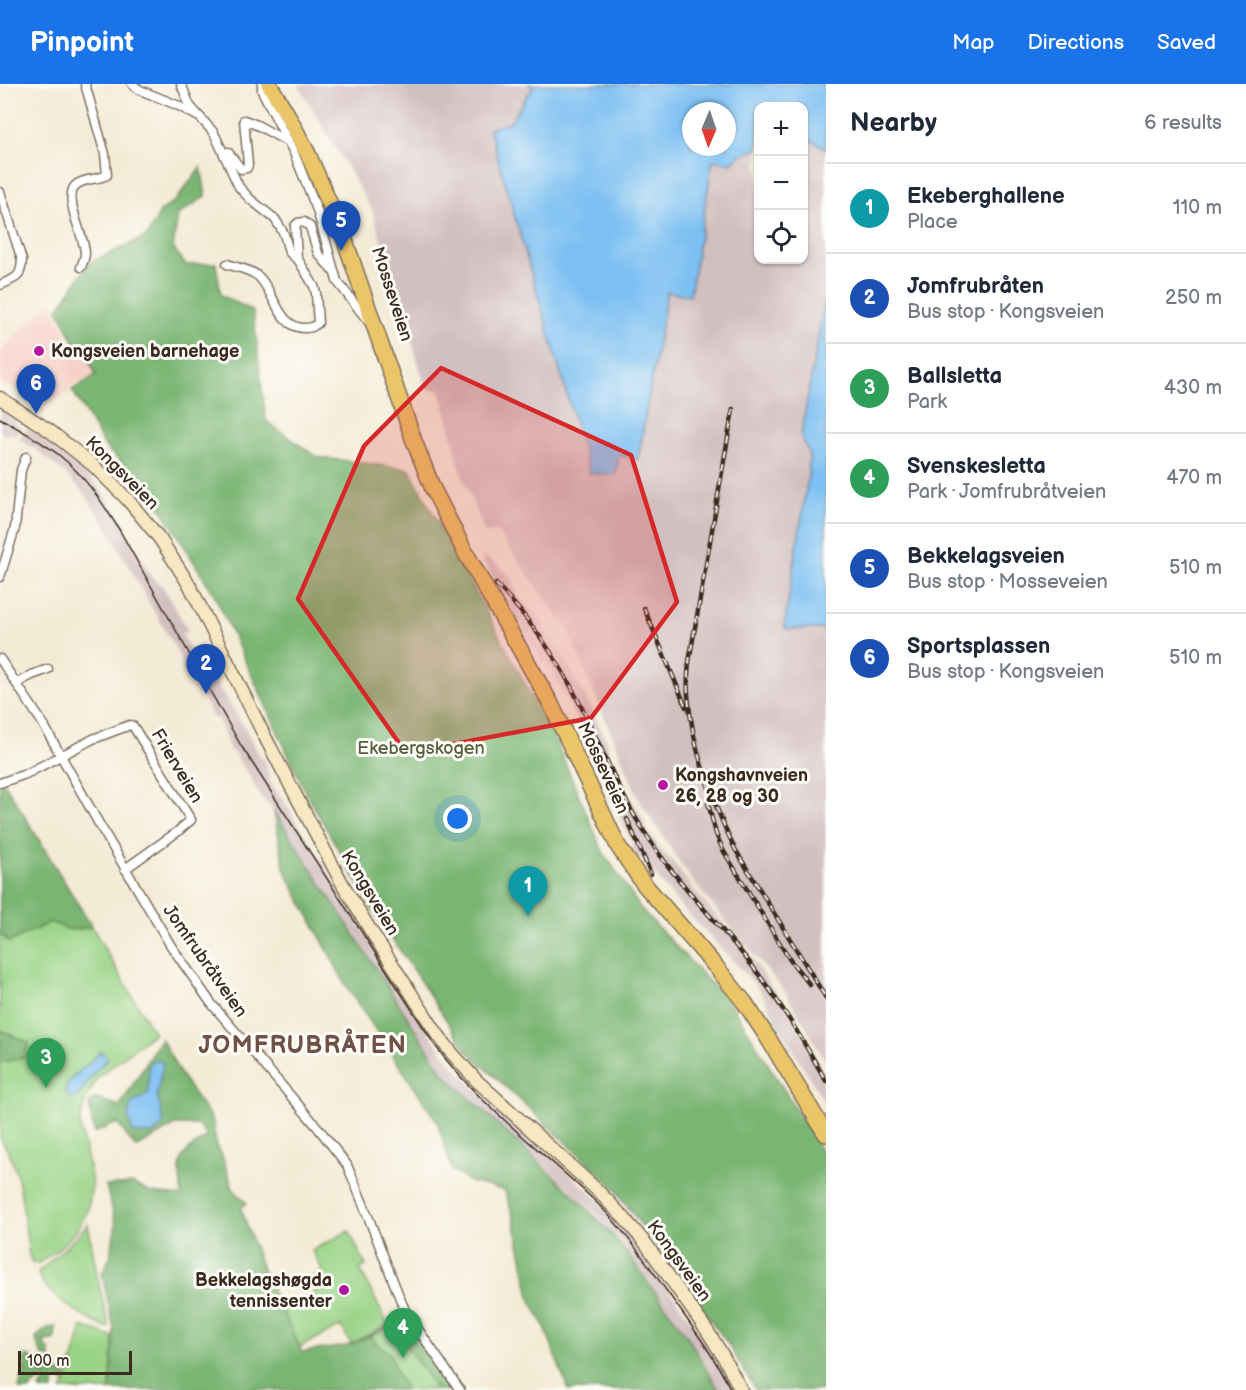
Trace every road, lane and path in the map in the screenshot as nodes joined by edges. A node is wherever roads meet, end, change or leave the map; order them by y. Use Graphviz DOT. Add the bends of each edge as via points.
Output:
graph roads {
  1 [pos="85,84"];
  2 [pos="132,84"];
  3 [pos="181,84"];
  4 [pos="280,84"];
  5 [pos="265,86"];
  6 [pos="200,117"];
  7 [pos="214,133"];
  8 [pos="289,143"];
  9 [pos="0,192"];
  10 [pos="297,258"];
  11 [pos="228,264"];
  12 [pos="81,267"];
  13 [pos="334,273"];
  14 [pos="0,285"];
  15 [pos="376,331"];
  16 [pos="396,388"];
  17 [pos="0,398"];
  18 [pos="26,457"];
  19 [pos="0,577"];
  20 [pos="0,659"];
  21 [pos="48,669"];
  22 [pos="17,683"];
  23 [pos="62,756"];
  24 [pos="0,783"];
  25 [pos="125,869"];
  26 [pos="826,1134"];
  27 [pos="460,1390"];
  28 [pos="741,1390"];
  1 -- 12 [label="street" via="108,175 79,183 73,189 73,208 84,247"];
  2 -- 6 [label="street"];
  3 -- 6 [label="street" via="190,106"];
  4 -- 16 [label="highway, Mosseveien" via="315,148 350,229 386,331"];
  5 -- 8 [label="street, Mosseveien"];
  5 -- 15 [label="highway, Mosseveien" via="287,114 322,184"];
  6 -- 7 [label="street"];
  7 -- 8 [label="street" via="241,169 248,165 244,120"];
  7 -- 10 [label="street" via="239,187 275,219 289,252"];
  8 -- 13 [label="street, Mosseveien" via="317,210"];
  9 -- 14 [label="street" via="22,260 19,275"];
  10 -- 11 [label="street" via="316,293 318,324 312,327 291,324 258,276"];
  10 -- 13 [label="street" via="295,226 304,222 310,227 318,253"];
  13 -- 15 [label="street, Mosseveien"];
  15 -- 16 [label="highway, Mosseveien"];
  16 -- 26 [label="highway, Mosseveien" via="445,514 546,695 618,846 649,891 745,1003"];
  17 -- 28 [label="main road, Kongsveien" via="83,457 153,529 190,586 346,891 440,1037 476,1080 625,1219 708,1332"];
  18 -- 19 [label="street" via="15,528"];
  20 -- 22 [label="street, Jomfrubråtveien"];
  21 -- 22 [label="street"];
  22 -- 23 [label="street, Jomfrubråtveien"];
  23 -- 24 [label="street"];
  23 -- 25 [label="street, Jomfrubråtveien"];
  23 -- 25 [label="street, Frierveien" via="130,724 191,820"];
  25 -- 27 [label="street, Jomfrubråtveien" via="200,989 347,1165 406,1312"];
}
